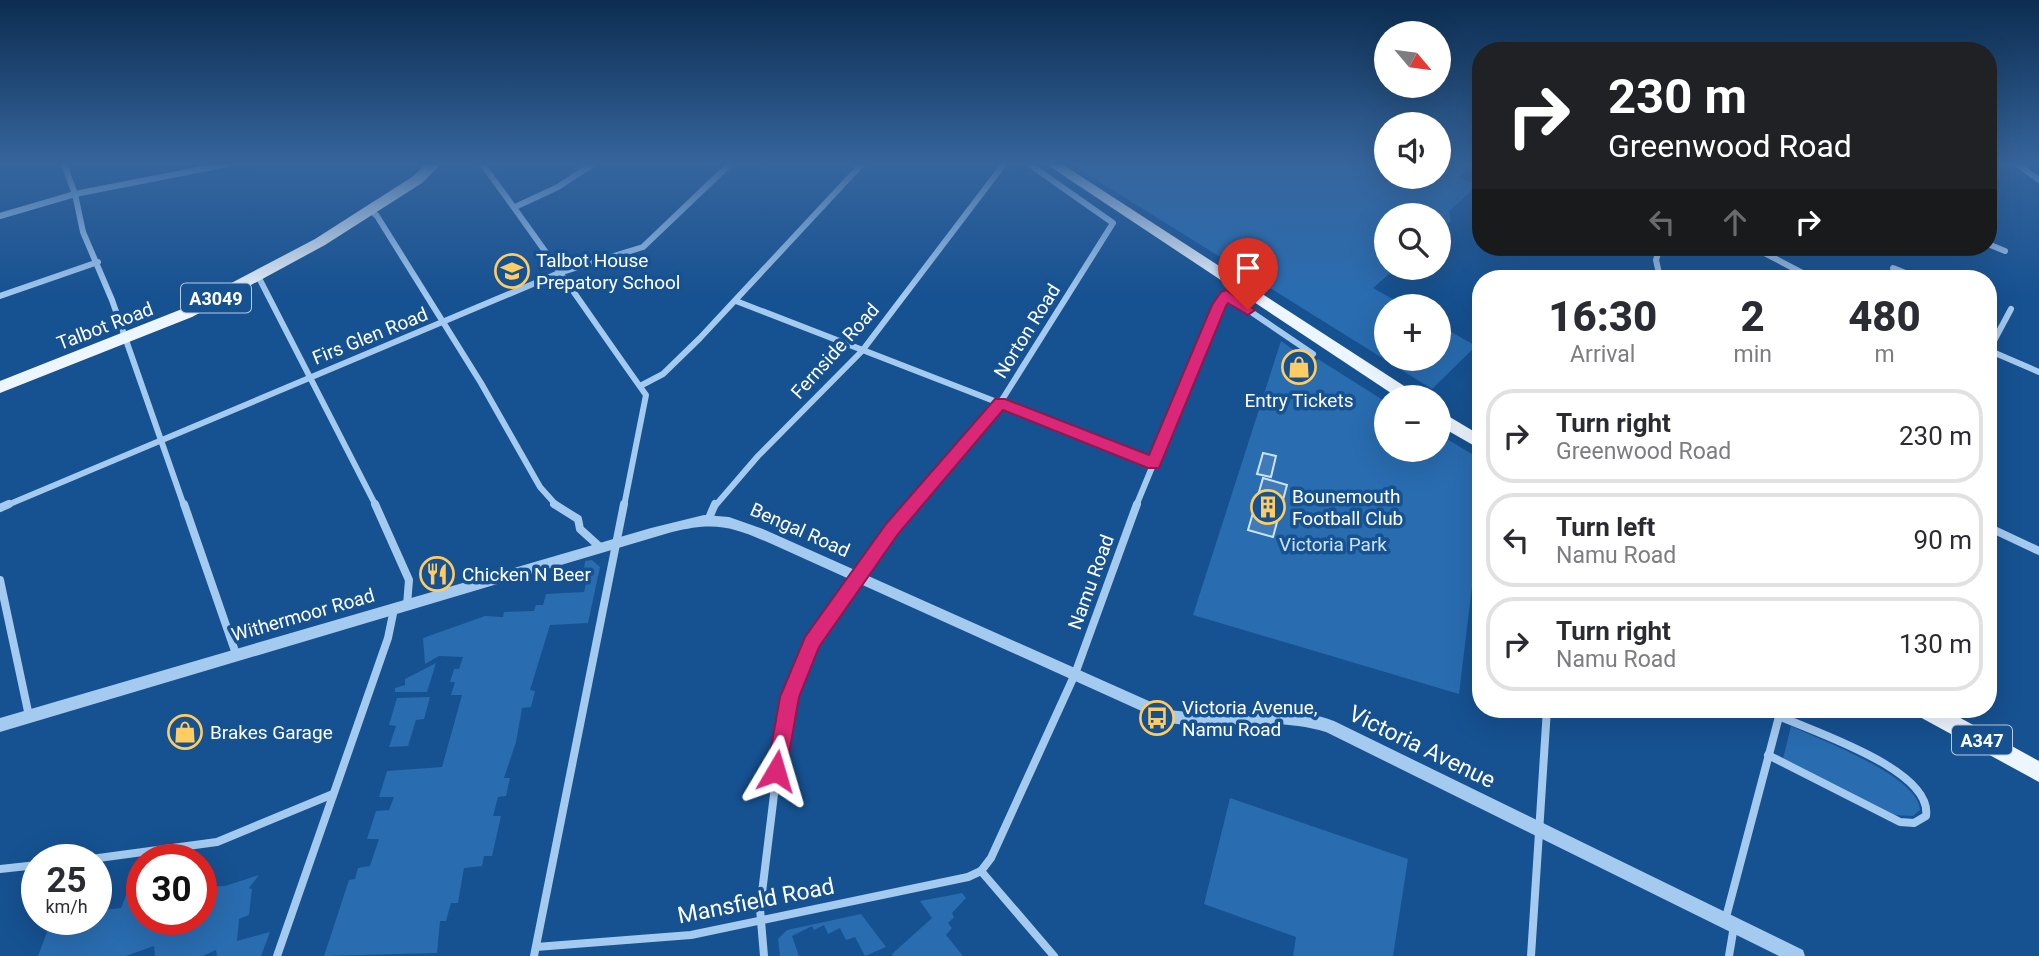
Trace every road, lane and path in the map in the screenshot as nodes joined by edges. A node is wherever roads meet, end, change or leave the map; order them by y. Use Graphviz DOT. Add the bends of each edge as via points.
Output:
graph roads {
  1 [pos="25,209"];
  2 [pos="78,209"];
  3 [pos="516,209"];
  4 [pos="683,209"];
  5 [pos="821,209"];
  6 [pos="970,209"];
  7 [pos="1093,209"];
  8 [pos="1120,209"];
  9 [pos="370,210"];
  10 [pos="0,216"];
  11 [pos="1997,248"];
  12 [pos="2005,251"];
  13 [pos="1771,256"];
  14 [pos="98,262"];
  15 [pos="1893,268"];
  16 [pos="1797,270"];
  17 [pos="1896,270"];
  18 [pos="559,273"];
  19 [pos="258,276"];
  20 [pos="0,296"];
  21 [pos="736,301"];
  22 [pos="2011,309"];
  23 [pos="443,323"];
  24 [pos="1997,334"];
  25 [pos="125,340"];
  26 [pos="862,351"];
  27 [pos="1313,354"];
  28 [pos="1997,354"];
  29 [pos="2039,372"];
  30 [pos="311,377"];
  31 [pos="1391,385"];
  32 [pos="642,386"];
  33 [pos="0,387"];
  34 [pos="1000,403"];
  35 [pos="1451,424"];
  36 [pos="1472,438"];
  37 [pos="162,440"];
  38 [pos="1154,463"];
  39 [pos="0,508"];
  40 [pos="709,518"];
  41 [pos="1997,531"];
  42 [pos="618,542"];
  43 [pos="601,548"];
  44 [pos="2039,551"];
  45 [pos="857,577"];
  46 [pos="0,580"];
  47 [pos="401,607"];
  48 [pos="236,654"];
  49 [pos="1075,674"];
  50 [pos="29,717"];
  51 [pos="1546,718"];
  52 [pos="1778,718"];
  53 [pos="1792,718"];
  54 [pos="1941,718"];
  55 [pos="0,725"];
  56 [pos="1768,755"];
  57 [pos="2039,772"];
  58 [pos="333,794"];
  59 [pos="1539,830"];
  60 [pos="112,856"];
  61 [pos="21,867"];
  62 [pos="0,869"];
  63 [pos="981,871"];
  64 [pos="760,921"];
  65 [pos="1729,924"];
  66 [pos="534,954"];
  67 [pos="277,956"];
  68 [pos="764,956"];
  69 [pos="1054,956"];
  70 [pos="1531,956"];
  71 [pos="1729,956"];
  72 [pos="1797,956"];
  1 -- 10 [label="street"];
  2 -- 14 [label="street" via="83,232"];
  3 -- 18 [label="street"];
  4 -- 18 [label="street, Firs Glen Road" via="643,247"];
  5 -- 21 [label="street"];
  6 -- 26 [label="street, Fernside Road"];
  7 -- 34 [label="street, Norton Road" via="1113,223"];
  8 -- 31 [label="main road"];
  9 -- 19 [label="main road, Talbot Road / A3049"];
  9 -- 23 [label="street"];
  11 -- 12 [label="street"];
  13 -- 16 [label="street"];
  14 -- 20 [label="street"];
  14 -- 25 [label="street"];
  15 -- 17 [label="street"];
  18 -- 23 [label="street, Firs Glen Road"];
  18 -- 32 [label="street"];
  19 -- 25 [label="main road, Talbot Road / A3049"];
  19 -- 30 [label="street"];
  21 -- 26 [label="street"];
  21 -- 32 [label="street" via="663,374"];
  22 -- 24 [label="street"];
  23 -- 30 [label="street, Firs Glen Road"];
  23 -- 43 [label="street" via="540,487 555,505 578,519 580,529"];
  25 -- 33 [label="main road, Talbot Road / A3049"];
  25 -- 37 [label="street"];
  26 -- 34 [label="street"];
  26 -- 40 [label="street, Fernside Road" via="717,501"];
  27 -- 38 [label="street, Namu Road" via="1226,295"];
  28 -- 29 [label="street"];
  30 -- 37 [label="street, Firs Glen Road"];
  30 -- 47 [label="street" via="409,580"];
  32 -- 42 [label="street" via="645,404"];
  34 -- 38 [label="street"];
  34 -- 45 [label="street, Norton Road"];
  35 -- 36 [label="main road"];
  37 -- 39 [label="street, Firs Glen Road"];
  37 -- 48 [label="street"];
  38 -- 49 [label="street, Namu Road"];
  40 -- 42 [label="street, Bengal Road"];
  40 -- 45 [label="street, Bengal Road" via="743,526"];
  41 -- 44 [label="street"];
  42 -- 43 [label="street, Withermoor Road"];
  42 -- 66 [label="street"];
  43 -- 47 [label="street, Withermoor Road"];
  45 -- 49 [label="street, Bengal Road"];
  45 -- 64 [label="street, Norton Road" via="811,643 789,697"];
  46 -- 50 [label="street"];
  47 -- 48 [label="street, Withermoor Road"];
  47 -- 58 [label="street"];
  48 -- 50 [label="street, Withermoor Road"];
  49 -- 59 [label="street, Victoria Avenue" via="1167,716 1186,720 1308,717"];
  49 -- 63 [label="street, Namu Road"];
  50 -- 55 [label="street, Withermoor Road"];
  51 -- 59 [label="street"];
  52 -- 56 [label="street"];
  53 -- 56 [label="street" via="1905,777 1923,794 1926,816 1914,823 1900,822"];
  54 -- 57 [label="main road, A347"];
  56 -- 65 [label="street"];
  58 -- 60 [label="street" via="217,842"];
  58 -- 67 [label="street"];
  59 -- 65 [label="street, Victoria Avenue"];
  59 -- 70 [label="street"];
  61 -- 62 [label="street"];
  63 -- 64 [label="street, Mansfield Road"];
  63 -- 69 [label="street"];
  64 -- 66 [label="street, Mansfield Road" via="683,936"];
  64 -- 68 [label="street, Norton Road"];
  65 -- 71 [label="street"];
  65 -- 72 [label="street, Victoria Avenue"];
}
